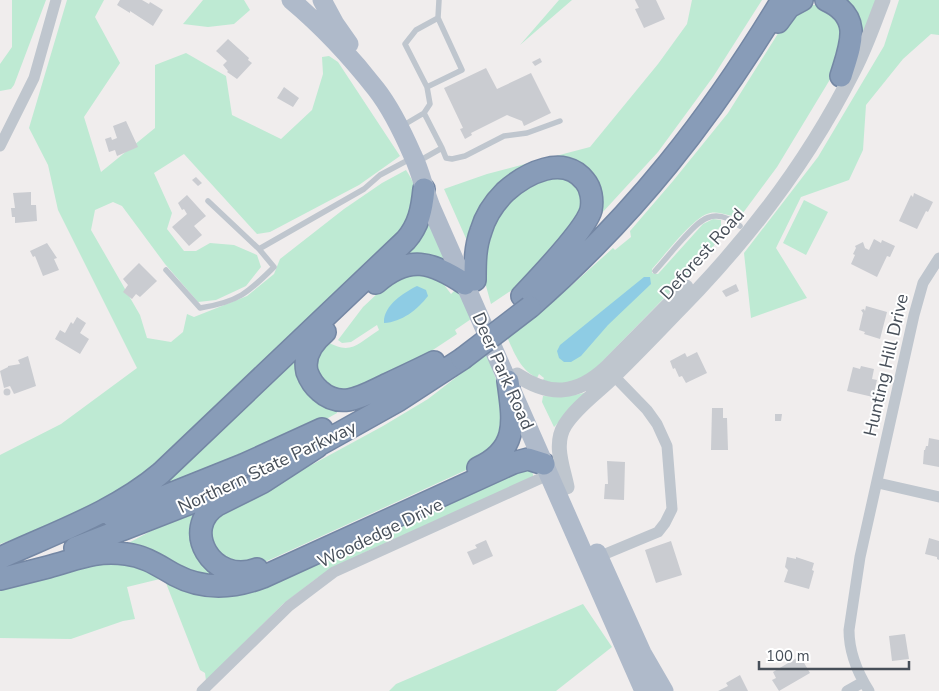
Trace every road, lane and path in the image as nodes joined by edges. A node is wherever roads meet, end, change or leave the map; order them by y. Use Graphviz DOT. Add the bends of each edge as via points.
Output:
graph roads {
  1 [pos="56,0"];
  2 [pos="291,0"];
  3 [pos="322,0"];
  4 [pos="439,0"];
  5 [pos="766,0"];
  6 [pos="782,0"];
  7 [pos="802,0"];
  8 [pos="826,0"];
  9 [pos="884,0"];
  10 [pos="308,8"];
  11 [pos="438,18"];
  12 [pos="870,32"];
  13 [pos="840,76"];
  14 [pos="730,83"];
  15 [pos="427,86"];
  16 [pos="377,90"];
  17 [pos="424,113"];
  18 [pos="560,121"];
  19 [pos="399,128"];
  20 [pos="0,146"];
  21 [pos="442,148"];
  22 [pos="415,160"];
  23 [pos="424,189"];
  24 [pos="208,200"];
  25 [pos="740,226"];
  26 [pos="258,249"];
  27 [pos="939,258"];
  28 [pos="166,270"];
  29 [pos="655,271"];
  30 [pos="470,282"];
  31 [pos="526,301"];
  32 [pos="459,353"];
  33 [pos="434,362"];
  34 [pos="614,376"];
  35 [pos="512,378"];
  36 [pos="317,447"];
  37 [pos="546,469"];
  38 [pos="878,483"];
  39 [pos="567,487"];
  40 [pos="939,497"];
  41 [pos="598,557"];
  42 [pos="0,558"];
  43 [pos="0,577"];
  44 [pos="866,686"];
  45 [pos="202,691"];
  46 [pos="644,691"];
  47 [pos="664,691"];
  48 [pos="847,691"];
  1 -- 20 [label="street" via="34,78"];
  2 -- 10 [label="main road, Deer Park Road"];
  3 -- 16 [label="main road"];
  4 -- 11 [label="lane"];
  5 -- 31 [label="highway, Northern State Parkway" via="712,85 662,152"];
  6 -- 14 [label="highway, Northern State Parkway"];
  7 -- 14 [label="highway" via="785,12"];
  8 -- 13 [label="highway" via="843,12 852,32"];
  9 -- 12 [label="street, Deforest Road"];
  10 -- 16 [label="main road, Deer Park Road"];
  11 -- 15 [label="lane" via="416,30 405,44"];
  11 -- 15 [label="lane" via="462,70"];
  12 -- 13 [label="street, Deforest Road"];
  12 -- 34 [label="street, Deforest Road" via="860,59 834,107 770,204 720,266"];
  13 -- 25 [label="street, Deforest Road" via="800,144"];
  14 -- 31 [label="highway, Northern State Parkway" via="681,150 628,212 578,263"];
  15 -- 17 [label="lane" via="430,104"];
  16 -- 19 [label="main road, Deer Park Road"];
  17 -- 19 [label="lane"];
  17 -- 21 [label="lane"];
  18 -- 21 [label="lane" via="527,134 504,136 465,156 452,159 446,158"];
  19 -- 22 [label="main road, Deer Park Road"];
  21 -- 22 [label="lane"];
  22 -- 23 [label="main road, Deer Park Road"];
  22 -- 26 [label="lane" via="380,175 364,189"];
  22 -- 30 [label="main road, Deer Park Road" via="433,185"];
  23 -- 30 [label="main road, Deer Park Road"];
  23 -- 42 [label="highway" via="418,223 406,240 161,473 116,503"];
  24 -- 26 [label="lane"];
  25 -- 29 [label="lane" via="730,218 720,216 703,219"];
  25 -- 35 [label="street, Deforest Road" via="696,277 589,382 573,389 553,390"];
  26 -- 28 [label="lane" via="274,267 250,291 222,304 200,308"];
  27 -- 38 [label="street, Hunting Hill Drive" via="923,283 914,315"];
  30 -- 31 [label="highway" via="479,235 497,201 514,185 533,174 552,167 567,168 588,184 591,209"];
  30 -- 33 [label="highway" via="432,266 414,264 399,268 384,277 322,334 311,347 306,360 313,385 329,398 342,401 361,397"];
  30 -- 35 [label="main road, Deer Park Road"];
  31 -- 32 [label="highway, Northern State Parkway, bridge"];
  32 -- 33 [label="highway, Northern State Parkway"];
  32 -- 36 [label="highway, Northern State Parkway" via="415,391"];
  33 -- 42 [label="highway, Northern State Parkway" via="355,411 285,447 219,476"];
  34 -- 39 [label="street, Deforest Road" via="571,417 562,432 560,453"];
  34 -- 41 [label="street" via="647,410 667,446 672,509 658,532"];
  35 -- 36 [label="highway" via="512,431 502,451 490,462 253,570 233,572 216,564 206,552 202,536 205,518 212,508 262,482"];
  35 -- 37 [label="main road, Deer Park Road"];
  35 -- 39 [label="main road, Deer Park Road"];
  36 -- 43 [label="highway, Northern State Parkway" via="184,507"];
  37 -- 43 [label="highway" via="528,459 513,463 263,577 238,585 197,583 148,560 117,553 82,556 50,567"];
  37 -- 45 [label="street, Woodedge Drive" via="334,572 288,606"];
  37 -- 46 [label="main road, Deer Park Road"];
  38 -- 40 [label="street"];
  38 -- 44 [label="street, Hunting Hill Drive" via="860,557 849,630 853,658"];
  39 -- 41 [label="main road, Deer Park Road"];
  41 -- 47 [label="main road, Deer Park Road" via="642,652"];
  44 -- 48 [label="street"];
}
